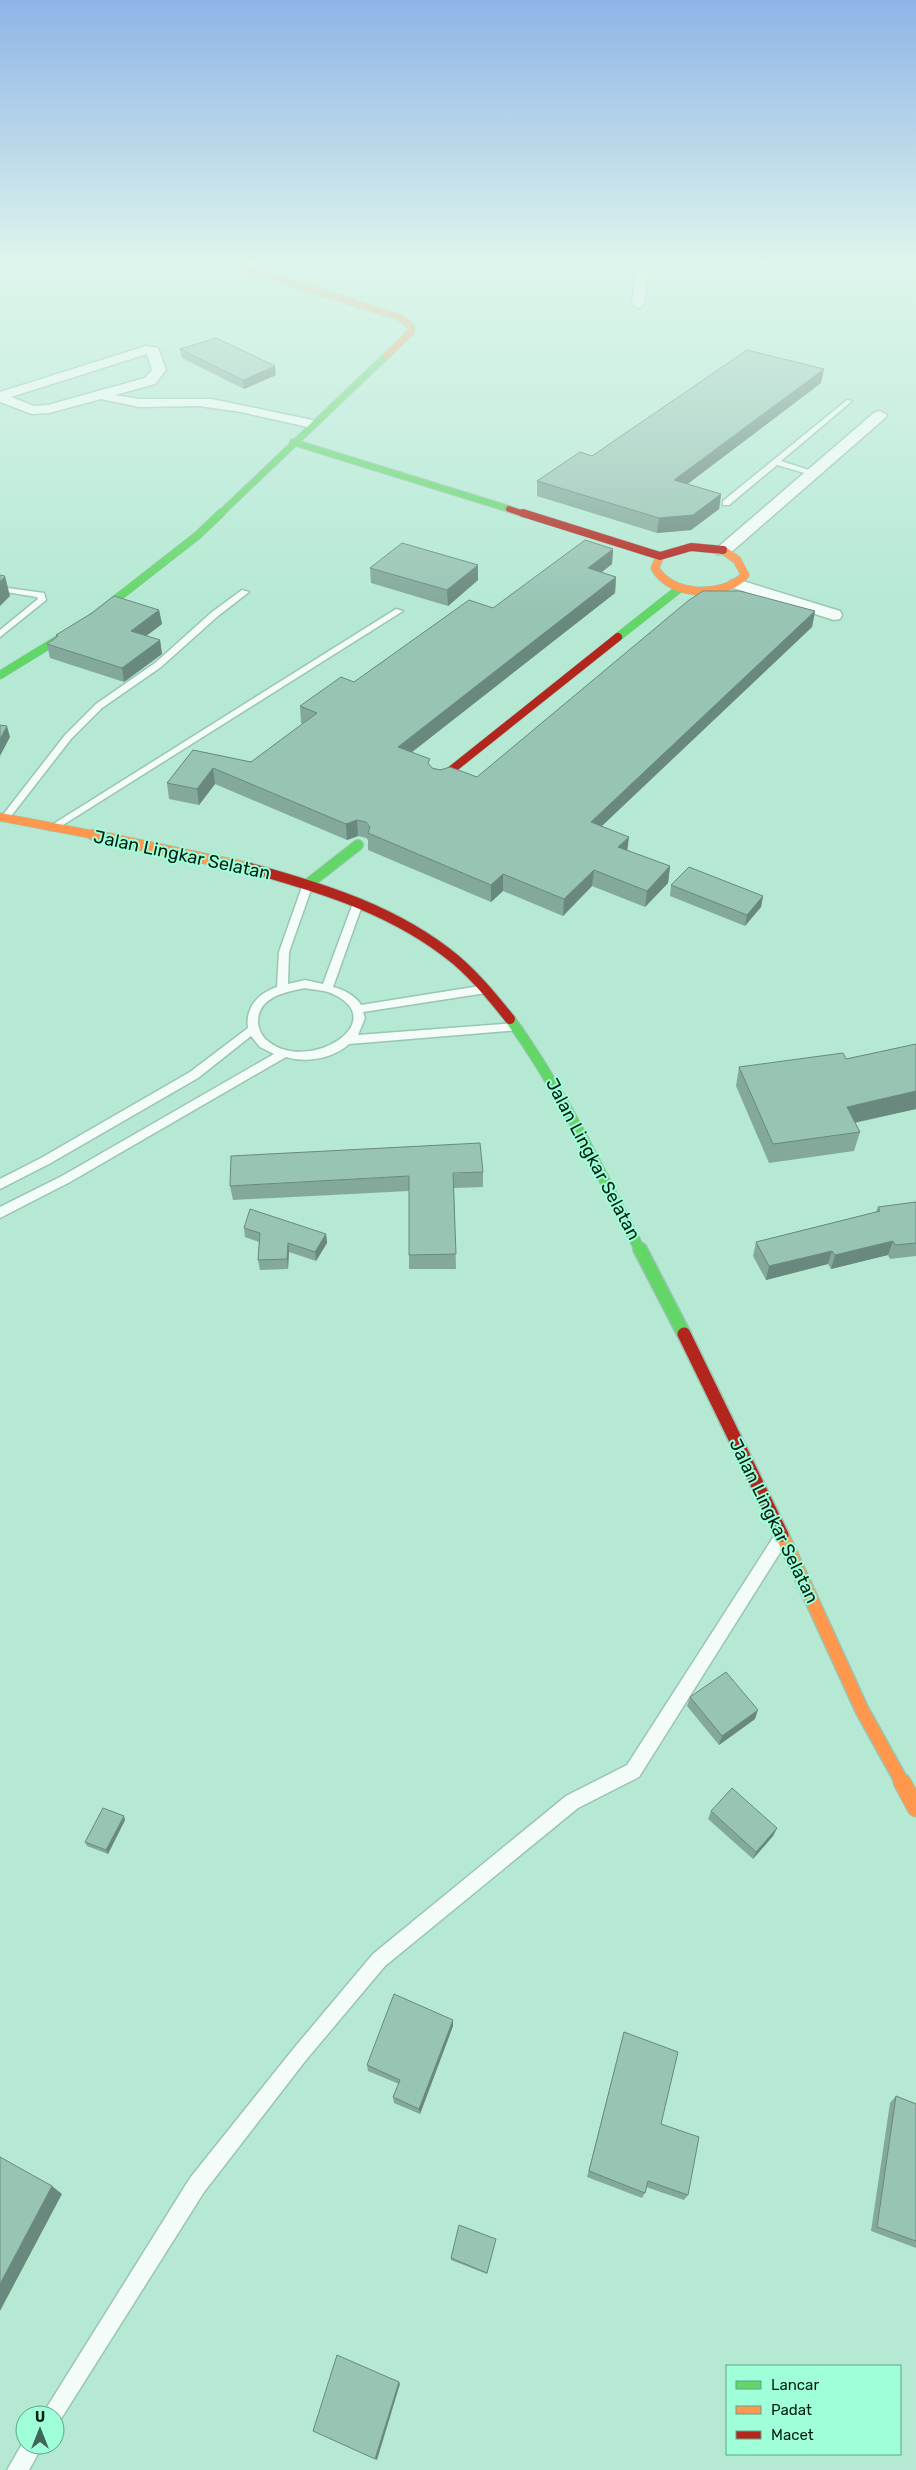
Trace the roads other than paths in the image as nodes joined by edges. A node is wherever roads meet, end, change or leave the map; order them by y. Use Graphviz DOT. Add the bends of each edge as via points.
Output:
graph roads {
  1 [pos="55,379"];
  2 [pos="152,379"];
  3 [pos="360,379"];
  4 [pos="104,395"];
  5 [pos="0,397"];
  6 [pos="848,401"];
  7 [pos="880,415"];
  8 [pos="312,424"];
  9 [pos="293,442"];
  10 [pos="776,462"];
  11 [pos="812,474"];
  12 [pos="726,503"];
  13 [pos="723,551"];
  14 [pos="660,556"];
  15 [pos="736,584"];
  16 [pos="680,588"];
  17 [pos="0,589"];
  18 [pos="245,592"];
  19 [pos="399,610"];
  20 [pos="834,615"];
  21 [pos="0,634"];
  22 [pos="0,675"];
  23 [pos="440,778"];
  24 [pos="2,818"];
  25 [pos="52,828"];
  26 [pos="358,845"];
  27 [pos="308,884"];
  28 [pos="358,903"];
  29 [pos="328,986"];
  30 [pos="282,988"];
  31 [pos="486,989"];
  32 [pos="359,1009"];
  33 [pos="516,1027"];
  34 [pos="252,1030"];
  35 [pos="349,1040"];
  36 [pos="282,1054"];
  37 [pos="0,1184"];
  38 [pos="0,1214"];
  39 [pos="782,1536"];
  40 [pos="916,1808"];
  41 [pos="58,2405"];
  42 [pos="27,2455"];
  43 [pos="17,2470"];
  1 -- 5 [label="street"];
  2 -- 4 [label="street"];
  3 -- 8 [label="main road"];
  4 -- 5 [label="street" via="40,410"];
  4 -- 8 [label="street" via="139,404 200,402"];
  6 -- 10 [label="lane"];
  7 -- 11 [label="street"];
  8 -- 9 [label="main road"];
  9 -- 14 [label="main road"];
  9 -- 22 [label="main road" via="198,534 88,621"];
  10 -- 11 [label="lane"];
  10 -- 12 [label="lane"];
  11 -- 13 [label="street"];
  13 -- 14 [label="main road" via="683,547 668,550"];
  13 -- 15 [label="main road" via="744,564 745,575"];
  14 -- 16 [label="main road" via="654,563 655,571 661,579"];
  15 -- 16 [label="main road" via="710,590"];
  15 -- 20 [label="street"];
  16 -- 23 [label="main road"];
  17 -- 21 [label="lane" via="42,597 41,602"];
  18 -- 24 [label="lane" via="158,665 99,706 68,737"];
  19 -- 25 [label="lane"];
  24 -- 25 [label="main road, Jalan Lingkar Selatan"];
  25 -- 27 [label="main road, Jalan Lingkar Selatan" via="189,852"];
  26 -- 27 [label="main road"];
  27 -- 28 [label="main road, Jalan Lingkar Selatan"];
  27 -- 30 [label="lane" via="284,952"];
  28 -- 29 [label="lane"];
  28 -- 31 [label="main road, Jalan Lingkar Selatan" via="416,928 456,959"];
  29 -- 30 [label="lane" via="305,984"];
  29 -- 32 [label="lane" via="347,995"];
  30 -- 34 [label="lane" via="263,999 252,1014"];
  31 -- 32 [label="lane"];
  31 -- 33 [label="main road, Jalan Lingkar Selatan"];
  32 -- 35 [label="lane" via="359,1025"];
  33 -- 35 [label="lane"];
  33 -- 39 [label="main road, Jalan Lingkar Selatan" via="550,1078 643,1253"];
  34 -- 36 [label="lane" via="263,1045"];
  34 -- 37 [label="lane" via="194,1076"];
  35 -- 36 [label="lane" via="322,1054 306,1057"];
  36 -- 38 [label="lane" via="66,1180"];
  39 -- 40 [label="main road, Jalan Lingkar Selatan" via="888,1764"];
  39 -- 41 [label="lane" via="633,1772 572,1802 379,1960 300,2054 197,2185"];
  42 -- 43 [label="lane"];
}
